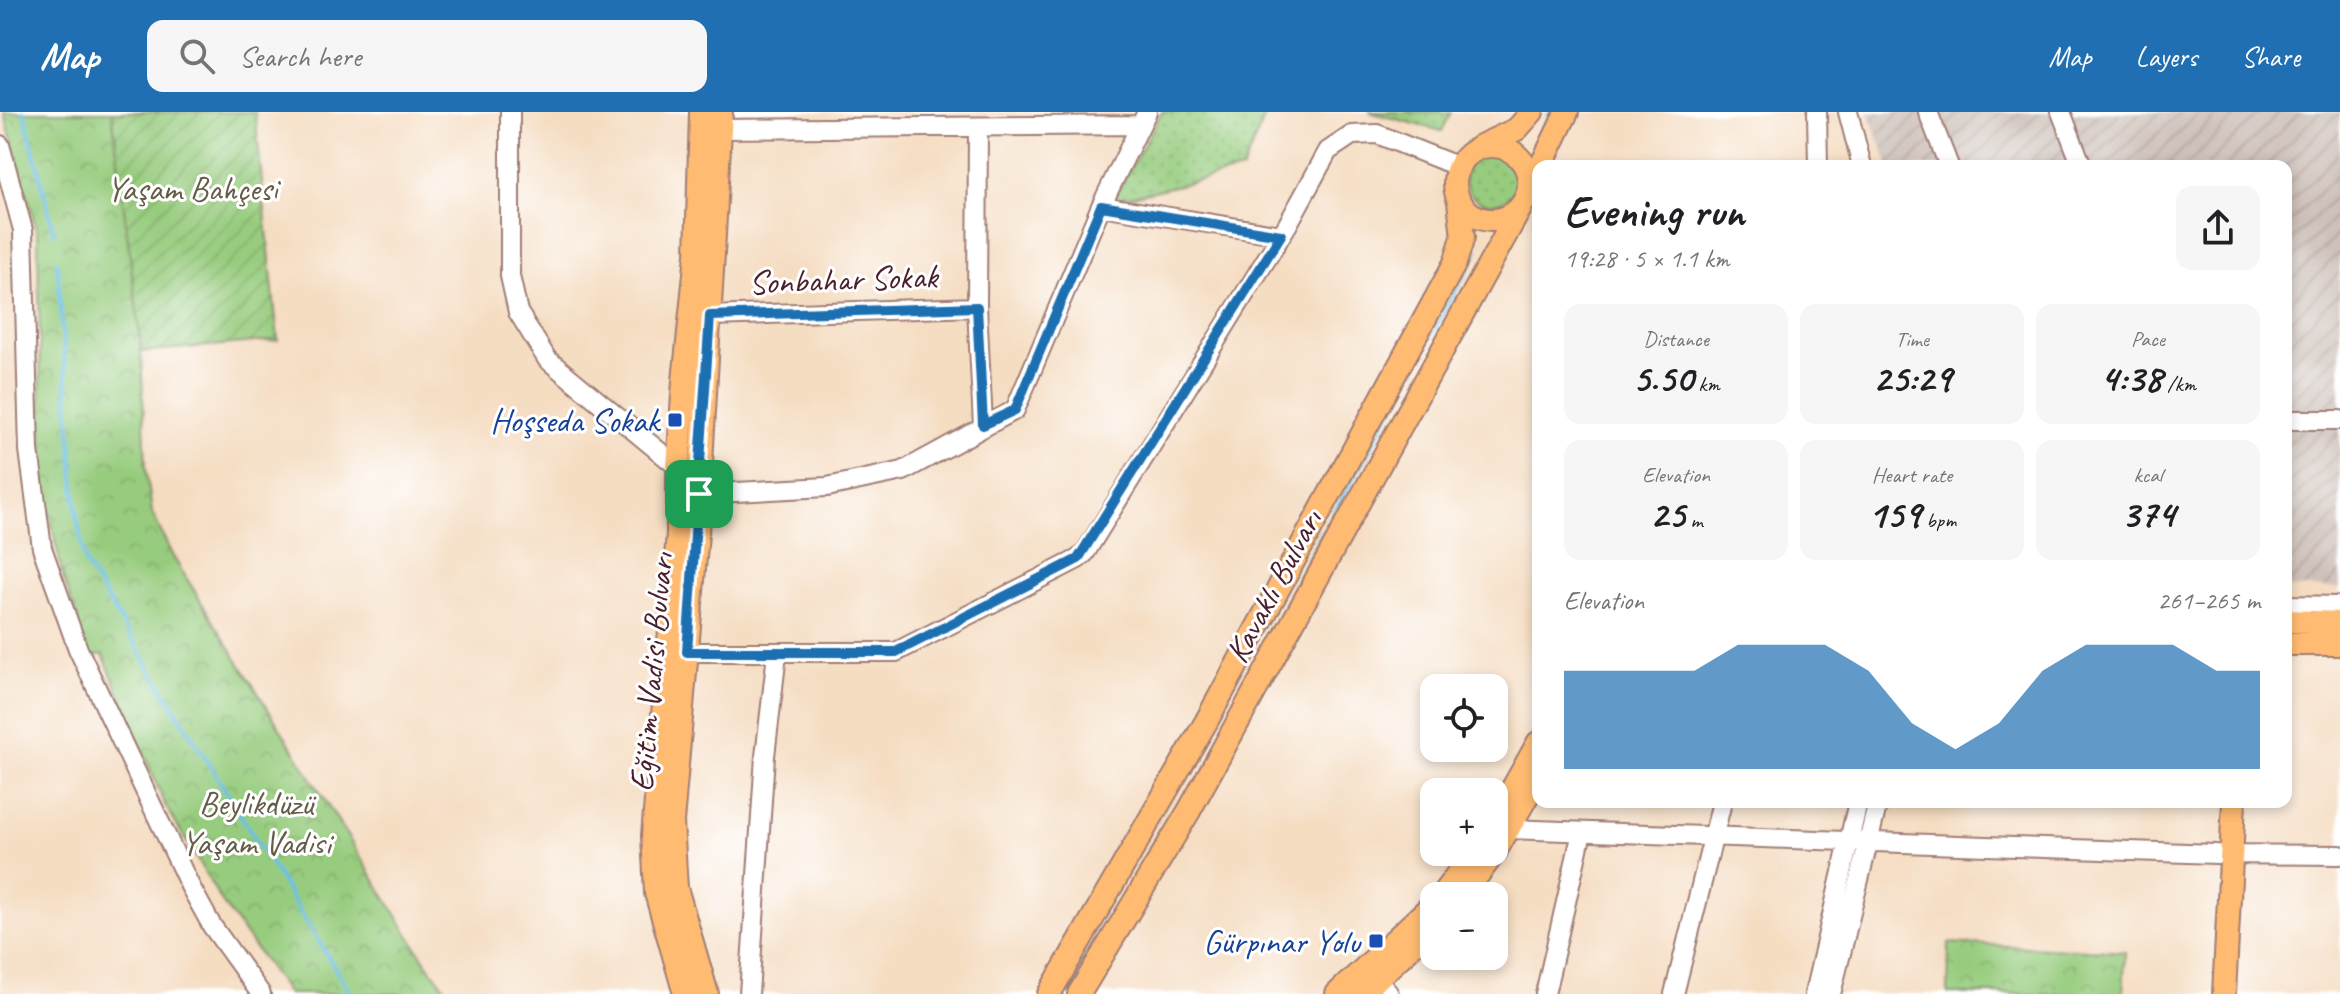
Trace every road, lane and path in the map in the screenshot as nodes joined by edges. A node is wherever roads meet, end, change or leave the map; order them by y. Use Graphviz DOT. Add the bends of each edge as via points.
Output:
graph roads {
  1 [pos="510,112"];
  2 [pos="701,112"];
  3 [pos="841,112"];
  4 [pos="1532,112"];
  5 [pos="1567,112"];
  6 [pos="1817,112"];
  7 [pos="1848,112"];
  8 [pos="1928,112"];
  9 [pos="2061,112"];
  10 [pos="1144,119"];
  11 [pos="721,120"];
  12 [pos="978,127"];
  13 [pos="825,128"];
  14 [pos="0,145"];
  15 [pos="1479,148"];
  16 [pos="1544,160"];
  17 [pos="1818,160"];
  18 [pos="1860,160"];
  19 [pos="1947,160"];
  20 [pos="2080,160"];
  21 [pos="1459,167"];
  22 [pos="1532,185"];
  23 [pos="1459,201"];
  24 [pos="1524,202"];
  25 [pos="1101,206"];
  26 [pos="1281,235"];
  27 [pos="977,307"];
  28 [pos="710,316"];
  29 [pos="2292,420"];
  30 [pos="2340,420"];
  31 [pos="983,425"];
  32 [pos="678,467"];
  33 [pos="689,494"];
  34 [pos="2292,605"];
  35 [pos="2340,606"];
  36 [pos="2292,621"];
  37 [pos="2340,623"];
  38 [pos="2292,644"];
  39 [pos="2340,644"];
  40 [pos="687,652"];
  41 [pos="777,654"];
  42 [pos="1532,756"];
  43 [pos="1532,785"];
  44 [pos="1721,808"];
  45 [pos="1856,808"];
  46 [pos="1877,808"];
  47 [pos="2219,808"];
  48 [pos="2233,808"];
  49 [pos="1508,809"];
  50 [pos="1508,816"];
  51 [pos="1508,826"];
  52 [pos="1582,832"];
  53 [pos="1714,837"];
  54 [pos="1847,842"];
  55 [pos="1868,843"];
  56 [pos="2223,854"];
  57 [pos="2340,855"];
  58 [pos="1420,916"];
  59 [pos="1420,942"];
  60 [pos="1383,986"];
  61 [pos="261,994"];
  62 [pos="685,994"];
  63 [pos="707,994"];
  64 [pos="749,994"];
  65 [pos="1049,994"];
  66 [pos="1079,994"];
  67 [pos="1337,994"];
  68 [pos="1361,994"];
  69 [pos="1545,994"];
  70 [pos="1674,994"];
  71 [pos="1814,994"];
  72 [pos="1831,994"];
  73 [pos="2210,994"];
  74 [pos="2224,994"];
  1 -- 32 [label="street" via="510,276 518,312 547,359"];
  2 -- 32 [label="main road, Eğitim Vadisi Bulvarı" via="697,254"];
  3 -- 13 [label="street"];
  4 -- 15 [label="main road" via="1517,129"];
  5 -- 16 [label="main road"];
  6 -- 17 [label="street"];
  7 -- 18 [label="street"];
  8 -- 19 [label="street"];
  9 -- 20 [label="street"];
  10 -- 12 [label="street"];
  10 -- 25 [label="street"];
  11 -- 13 [label="street"];
  11 -- 28 [label="main road, Eğitim Vadisi Bulvarı"];
  12 -- 13 [label="street"];
  12 -- 27 [label="street"];
  14 -- 61 [label="street" via="23,230 33,488 57,598 190,886"];
  15 -- 21 [label="main road"];
  15 -- 24 [label="main road" via="1515,153 1528,173"];
  21 -- 23 [label="main road, Kavaklı Bulvarı"];
  21 -- 26 [label="street" via="1377,134 1352,135 1328,151"];
  22 -- 24 [label="main road, Kavaklı Bulvarı"];
  23 -- 24 [label="main road" via="1467,211 1489,220 1512,215"];
  23 -- 65 [label="main road, Kavaklı Bulvarı" via="1463,237 1455,263 1206,722"];
  24 -- 66 [label="main road, Kavaklı Bulvarı" via="1189,811"];
  25 -- 26 [label="street"];
  25 -- 31 [label="street" via="1015,410"];
  26 -- 41 [label="street" via="1078,559 896,652"];
  27 -- 28 [label="street, Sonbahar Sokak"];
  27 -- 31 [label="street"];
  28 -- 33 [label="main road, Eğitim Vadisi Bulvarı"];
  29 -- 30 [label="street"];
  31 -- 33 [label="street" via="903,471 827,487"];
  32 -- 33 [label="main road, Eğitim Vadisi Bulvarı"];
  33 -- 40 [label="main road, Eğitim Vadisi Bulvarı"];
  33 -- 62 [label="main road, Eğitim Vadisi Bulvarı" via="653,836 656,893"];
  34 -- 35 [label="street"];
  36 -- 37 [label="main road"];
  38 -- 39 [label="main road"];
  40 -- 41 [label="street"];
  40 -- 63 [label="main road, Eğitim Vadisi Bulvarı" via="672,822 675,874"];
  41 -- 64 [label="street"];
  42 -- 49 [label="main road"];
  43 -- 50 [label="main road"];
  44 -- 53 [label="street"];
  45 -- 54 [label="street"];
  46 -- 55 [label="street"];
  47 -- 56 [label="main road"];
  48 -- 56 [label="main road"];
  51 -- 52 [label="street"];
  52 -- 53 [label="street"];
  52 -- 69 [label="street"];
  53 -- 54 [label="street"];
  53 -- 70 [label="street"];
  54 -- 55 [label="street"];
  54 -- 71 [label="street"];
  55 -- 56 [label="street"];
  55 -- 72 [label="street"];
  56 -- 57 [label="street"];
  56 -- 73 [label="main road"];
  56 -- 74 [label="main road"];
  58 -- 67 [label="main road"];
  59 -- 60 [label="main road"];
  60 -- 68 [label="main road"];
}
